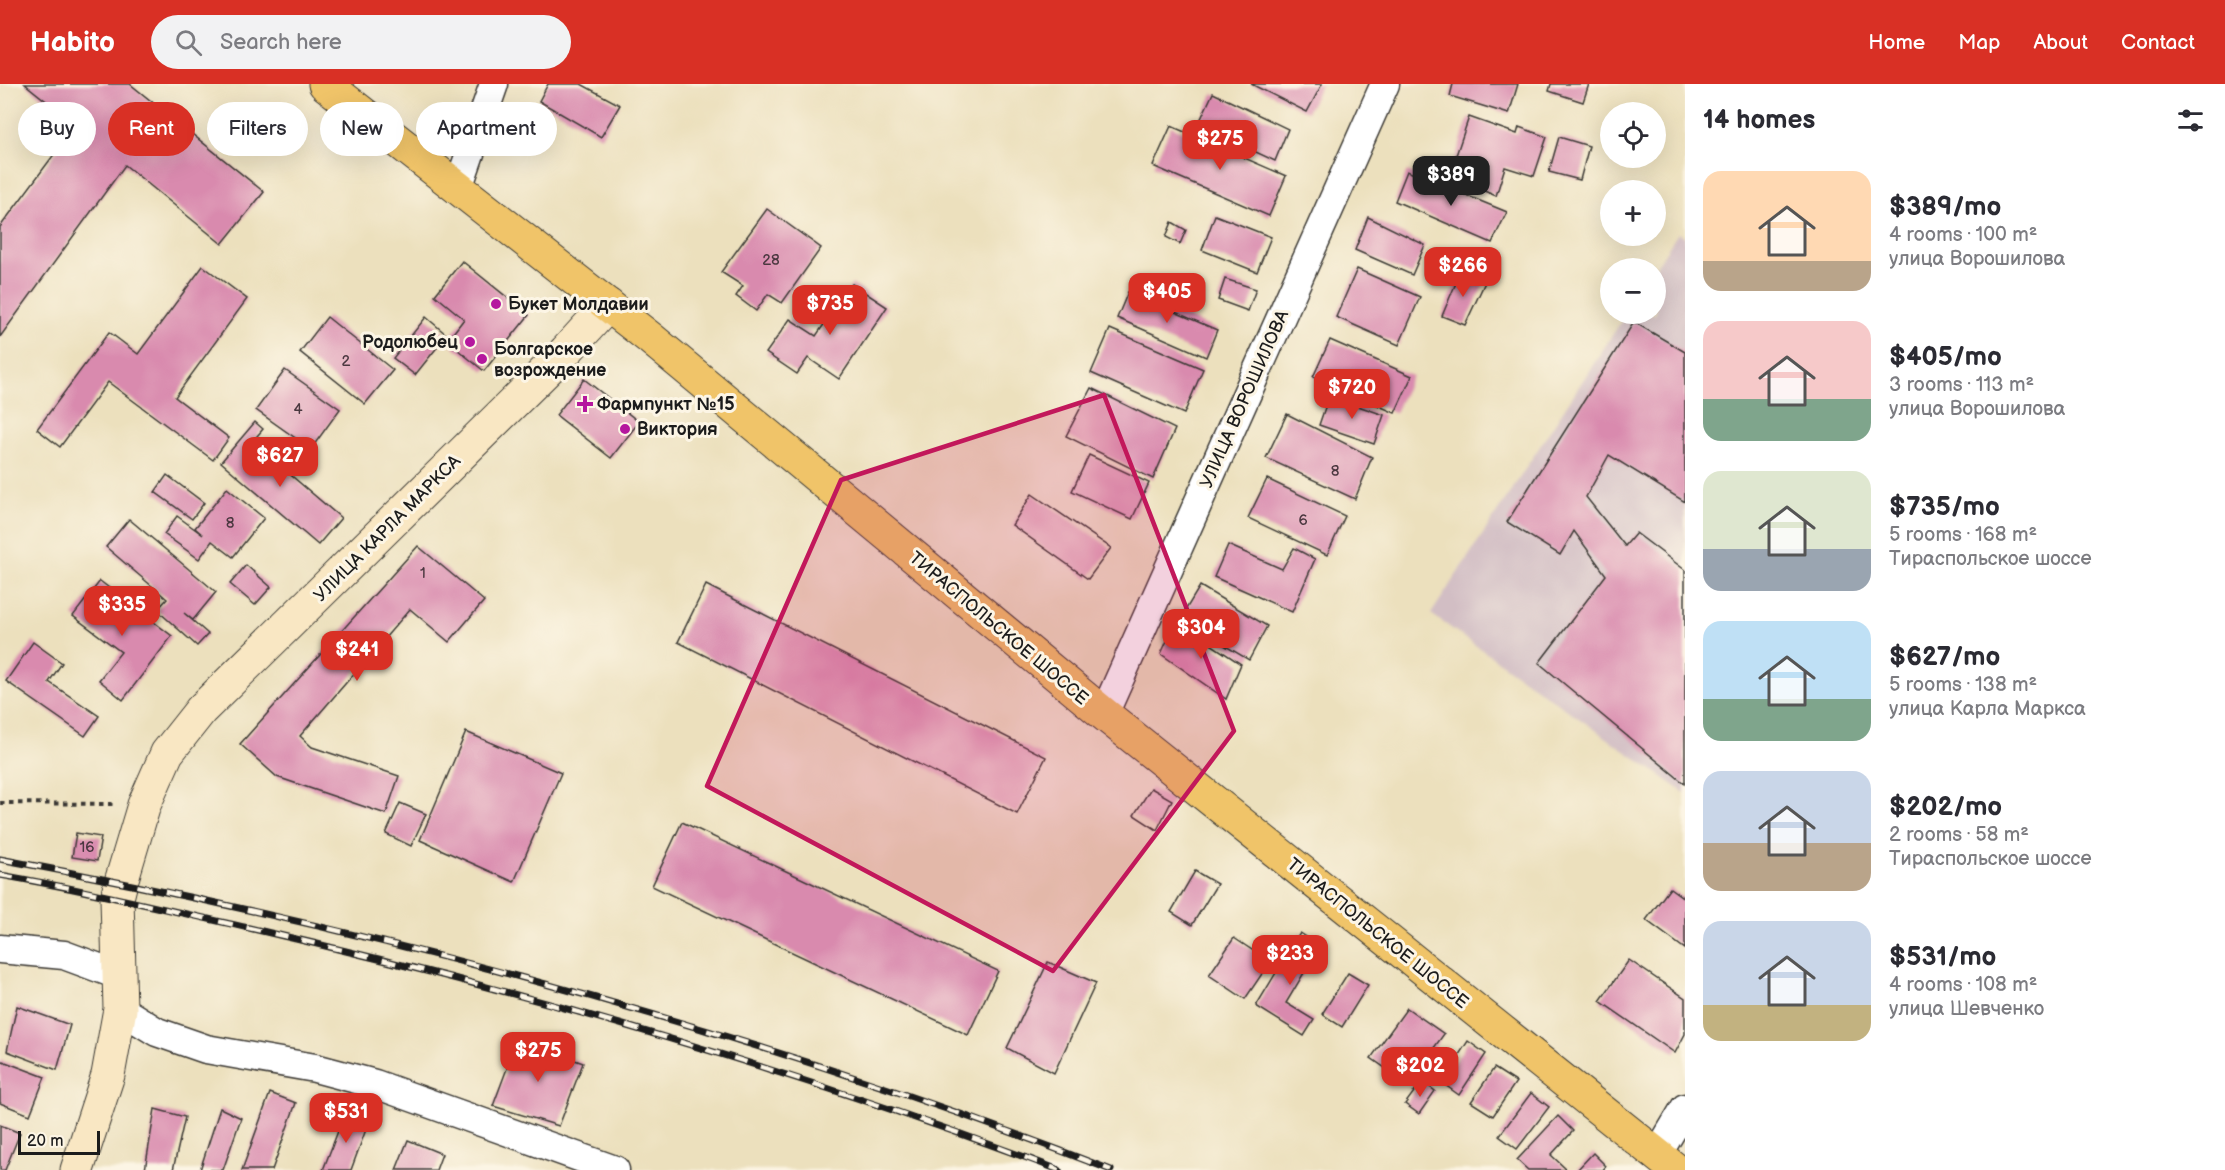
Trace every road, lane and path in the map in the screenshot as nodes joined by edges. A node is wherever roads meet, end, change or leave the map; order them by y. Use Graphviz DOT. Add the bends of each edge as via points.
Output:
graph roads {
  1 [pos="325,84"];
  2 [pos="494,84"];
  3 [pos="1385,84"];
  4 [pos="458,188"];
  5 [pos="608,304"];
  6 [pos="1104,714"];
  7 [pos="0,803"];
  8 [pos="144,805"];
  9 [pos="0,949"];
  10 [pos="118,975"];
  11 [pos="120,1009"];
  12 [pos="1685,1108"];
  13 [pos="1666,1162"];
  14 [pos="77,1170"];
  15 [pos="615,1170"];
  1 -- 4 [label="main road, ТИРАСПОЛЬСКОЕ ШОССЕ"];
  2 -- 4 [label="street"];
  3 -- 6 [label="street, УЛИЦА ВОРОШИЛОВА"];
  4 -- 5 [label="main road, ТИРАСПОЛЬСКОЕ ШОССЕ"];
  5 -- 6 [label="main road, ТИРАСПОЛЬСКОЕ ШОССЕ"];
  5 -- 8 [label="main road, УЛИЦА КАРЛА МАРКСА" via="566,351 201,710 167,753"];
  6 -- 13 [label="main road, ТИРАСПОЛЬСКОЕ ШОССЕ"];
  7 -- 8 [label="path"];
  8 -- 10 [label="main road, УЛИЦА КАРЛА МАРКСА" via="117,898"];
  9 -- 10 [label="street" via="64,955"];
  10 -- 11 [label="main road, УЛИЦА КАРЛА МАРКСА"];
  11 -- 14 [label="main road, УЛИЦА КАРЛА МАРКСА" via="108,1075"];
  11 -- 15 [label="street" via="157,1032 206,1049 315,1068 375,1084"];
  12 -- 13 [label="street"];
}
